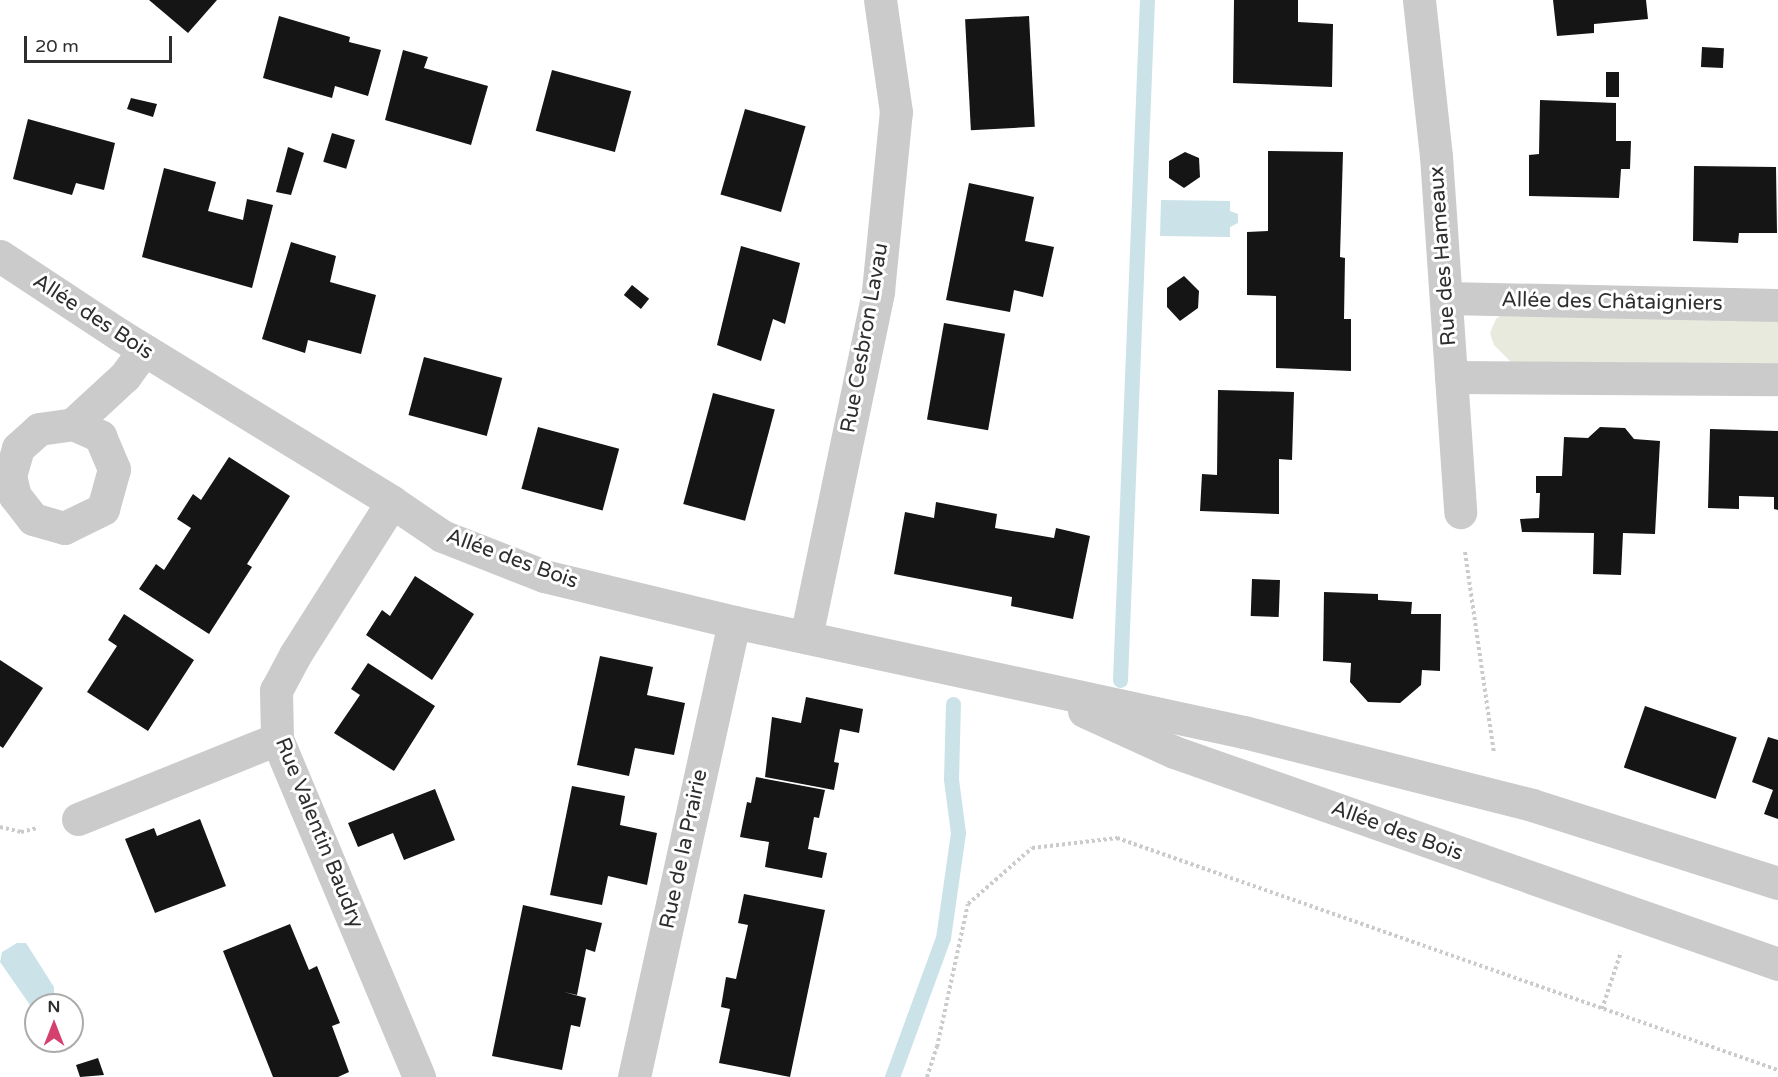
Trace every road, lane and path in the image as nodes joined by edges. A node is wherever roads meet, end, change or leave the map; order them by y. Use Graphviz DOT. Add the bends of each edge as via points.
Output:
graph roads {
  1 [pos="880,0"];
  2 [pos="1419,0"];
  3 [pos="0,256"];
  4 [pos="1446,298"];
  5 [pos="1778,305"];
  6 [pos="144,350"];
  7 [pos="1451,377"];
  8 [pos="1778,379"];
  9 [pos="73,424"];
  10 [pos="392,502"];
  11 [pos="1460,512"];
  12 [pos="734,622"];
  13 [pos="806,637"];
  14 [pos="1022,683"];
  15 [pos="277,739"];
  16 [pos="1501,798"];
  17 [pos="78,819"];
  18 [pos="1778,883"];
  19 [pos="1633,914"];
  20 [pos="1778,964"];
  21 [pos="1602,1009"];
  22 [pos="1778,1070"];
  23 [pos="418,1077"];
  24 [pos="634,1077"];
  25 [pos="927,1077"];
  1 -- 13 [label="street, Rue Cesbron Lavau" via="896,112 878,291"];
  2 -- 4 [label="street, Rue des Hameaux"];
  3 -- 6 [label="street, Allée des Bois"];
  4 -- 5 [label="street, Allée des Châtaigniers"];
  4 -- 7 [label="street, Rue des Hameaux"];
  6 -- 9 [label="street" via="125,376"];
  6 -- 10 [label="street, Allée des Bois"];
  7 -- 8 [label="street"];
  7 -- 11 [label="street, Rue des Hameaux"];
  10 -- 12 [label="street, Allée des Bois" via="442,536 544,576"];
  10 -- 15 [label="street, Rue Valentin Baudry" via="276,690"];
  11 -- 16 [label="path"];
  12 -- 13 [label="street, Allée des Bois"];
  12 -- 24 [label="street, Rue de la Prairie"];
  13 -- 14 [label="street, Allée des Bois"];
  14 -- 16 [label="street, Allée des Bois" via="1244,732"];
  14 -- 19 [label="street, Allée des Bois" via="1174,752"];
  15 -- 17 [label="street"];
  15 -- 23 [label="street, Rue Valentin Baudry"];
  16 -- 18 [label="street, Allée des Bois"];
  19 -- 20 [label="street, Allée des Bois"];
  19 -- 21 [label="path"];
  21 -- 22 [label="path"];
  21 -- 25 [label="path" via="1117,838 1032,848 968,904"];
}
